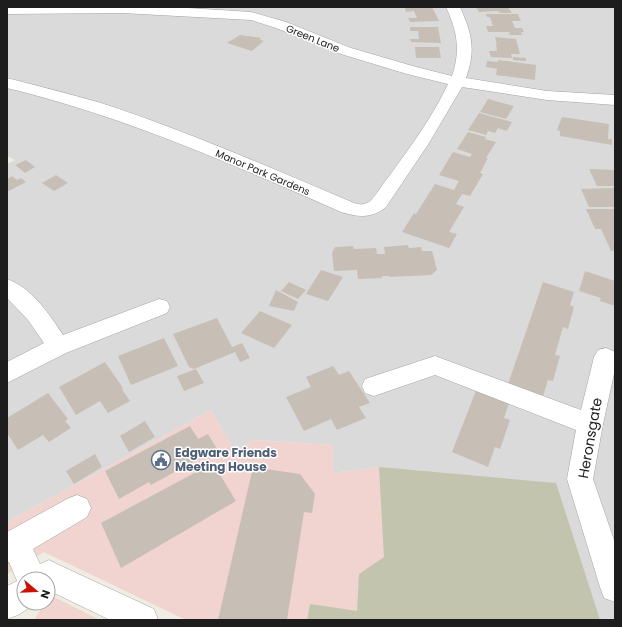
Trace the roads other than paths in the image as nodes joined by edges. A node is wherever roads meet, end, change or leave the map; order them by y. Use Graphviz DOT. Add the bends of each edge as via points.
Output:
graph roads {
  1 [pos="69,7"];
  2 [pos="454,7"];
  3 [pos="7,10"];
  4 [pos="259,12"];
  5 [pos="458,82"];
  6 [pos="7,84"];
  7 [pos="615,100"];
  8 [pos="7,286"];
  9 [pos="159,307"];
  10 [pos="58,347"];
  11 [pos="606,357"];
  12 [pos="7,373"];
  13 [pos="374,386"];
  14 [pos="590,424"];
  15 [pos="77,508"];
  16 [pos="11,545"];
  17 [pos="26,571"];
  18 [pos="56,578"];
  19 [pos="615,588"];
  20 [pos="16,598"];
  21 [pos="7,604"];
  22 [pos="143,620"];
  1 -- 3 [label="street, Green Lane"];
  1 -- 4 [label="street, Green Lane"];
  2 -- 5 [label="street, Manor Park Gardens" via="462,27 466,49"];
  4 -- 5 [label="street, Green Lane" via="278,24 345,50"];
  5 -- 6 [label="street, Manor Park Gardens" via="379,203 371,210 359,211 142,123 82,102"];
  5 -- 7 [label="street, Green Lane" via="545,95"];
  8 -- 10 [label="street" via="47,328"];
  9 -- 10 [label="street"];
  10 -- 12 [label="street"];
  11 -- 14 [label="street, Heronsgate"];
  13 -- 14 [label="street" via="435,365"];
  14 -- 19 [label="street, Heronsgate" via="580,479"];
  15 -- 16 [label="street"];
  16 -- 17 [label="street"];
  18 -- 22 [label="street"];
  20 -- 21 [label="street"];
}
